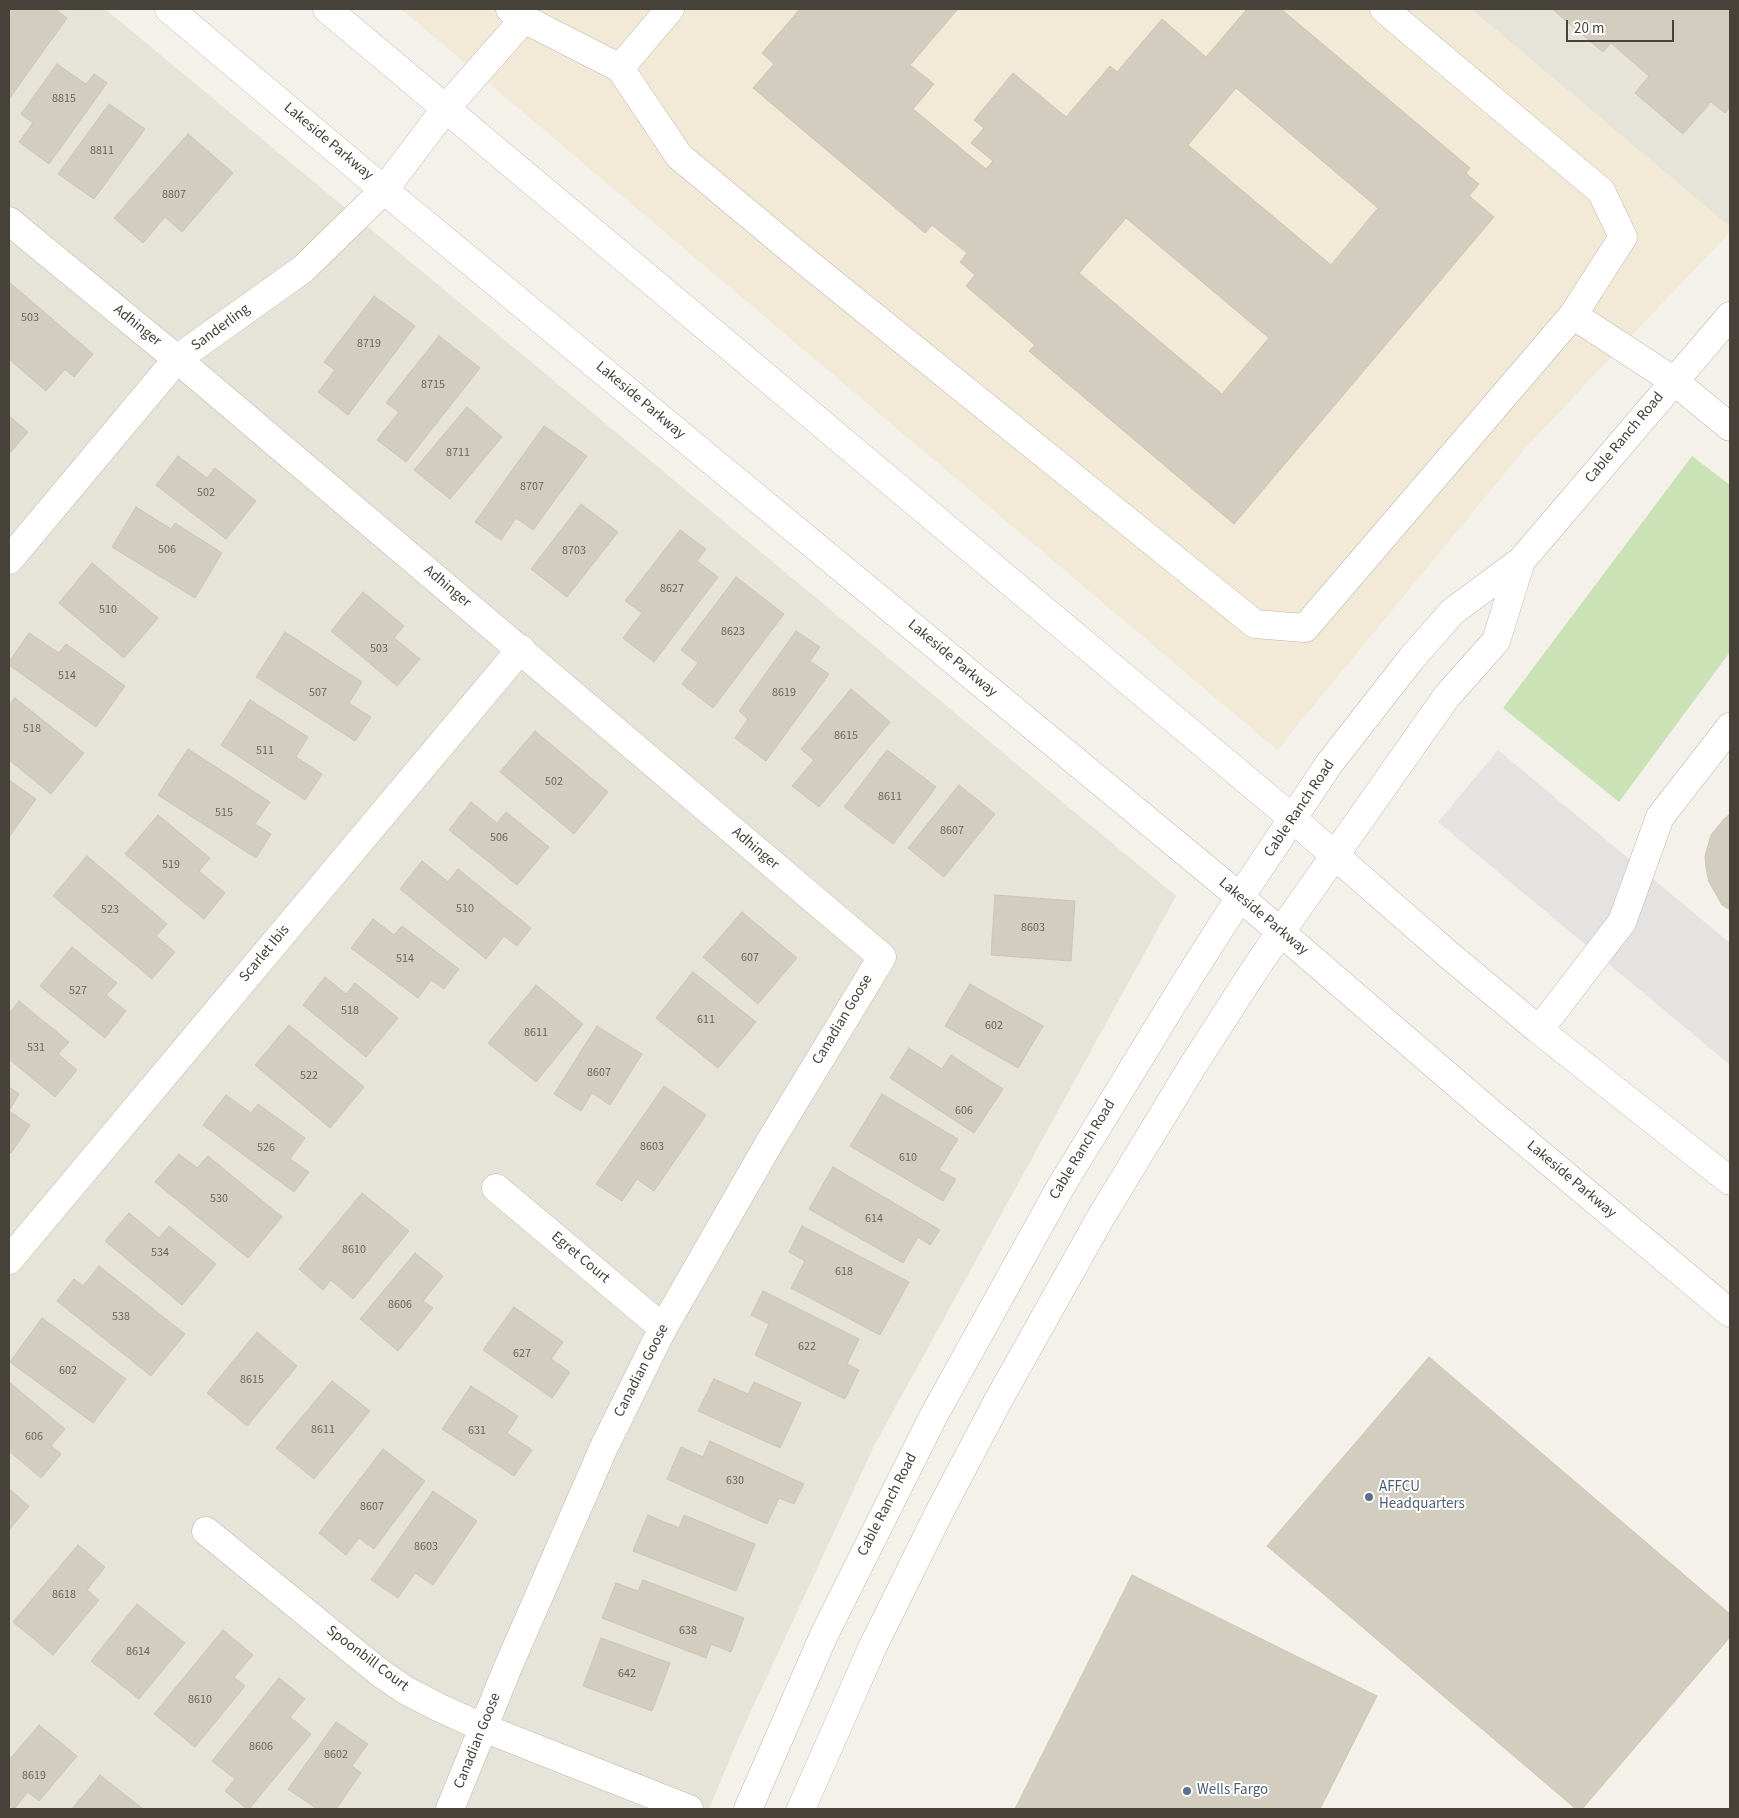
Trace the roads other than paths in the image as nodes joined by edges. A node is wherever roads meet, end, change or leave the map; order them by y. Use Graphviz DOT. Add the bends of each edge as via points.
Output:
graph roads {
  1 [pos="169,9"];
  2 [pos="327,9"];
  3 [pos="670,9"];
  4 [pos="1384,9"];
  5 [pos="517,14"];
  6 [pos="620,68"];
  7 [pos="446,108"];
  8 [pos="384,190"];
  9 [pos="9,221"];
  10 [pos="1573,315"];
  11 [pos="1730,316"];
  12 [pos="178,359"];
  13 [pos="1674,381"];
  14 [pos="1730,427"];
  15 [pos="9,560"];
  16 [pos="1521,561"];
  17 [pos="521,649"];
  18 [pos="1730,727"];
  19 [pos="1292,818"];
  20 [pos="1334,854"];
  21 [pos="1240,897"];
  22 [pos="1280,932"];
  23 [pos="882,957"];
  24 [pos="1539,1030"];
  25 [pos="1730,1181"];
  26 [pos="496,1188"];
  27 [pos="9,1260"];
  28 [pos="1730,1314"];
  29 [pos="664,1328"];
  30 [pos="206,1531"];
  31 [pos="484,1728"];
  32 [pos="450,1809"];
  33 [pos="688,1809"];
  34 [pos="748,1809"];
  35 [pos="801,1809"];
  1 -- 8 [label="street, Lakeside Parkway"];
  2 -- 7 [label="street"];
  3 -- 6 [label="street"];
  4 -- 10 [label="street" via="1602,191 1623,237"];
  5 -- 6 [label="street"];
  5 -- 7 [label="street, Sanderling"];
  6 -- 10 [label="street" via="679,156 1255,624 1305,628"];
  7 -- 8 [label="street, Sanderling"];
  7 -- 19 [label="street"];
  8 -- 12 [label="street, Sanderling" via="303,269"];
  8 -- 21 [label="street, Lakeside Parkway"];
  9 -- 12 [label="street, Adhinger"];
  10 -- 13 [label="street"];
  11 -- 13 [label="street, Cable Ranch Road"];
  12 -- 15 [label="street, Sanderling"];
  12 -- 17 [label="street, Adhinger"];
  13 -- 14 [label="street"];
  13 -- 16 [label="street, Cable Ranch Road"];
  16 -- 19 [label="street, Cable Ranch Road" via="1452,612 1411,658 1329,764"];
  16 -- 20 [label="street, Cable Ranch Road" via="1496,642 1446,696"];
  17 -- 23 [label="street, Adhinger"];
  17 -- 27 [label="street, Scarlet Ibis"];
  18 -- 24 [label="street" via="1660,817 1622,922"];
  19 -- 20 [label="street"];
  19 -- 21 [label="street, Cable Ranch Road"];
  20 -- 22 [label="street, Cable Ranch Road"];
  20 -- 24 [label="street"];
  21 -- 22 [label="street, Lakeside Parkway"];
  21 -- 34 [label="street, Cable Ranch Road" via="1060,1188 939,1406 824,1635"];
  22 -- 28 [label="street, Lakeside Parkway"];
  22 -- 35 [label="street, Cable Ranch Road" via="1144,1144 1003,1391 873,1646"];
  23 -- 29 [label="street, Canadian Goose" via="771,1140"];
  24 -- 25 [label="street"];
  26 -- 29 [label="street, Egret Court"];
  29 -- 31 [label="street, Canadian Goose" via="604,1447"];
  30 -- 31 [label="street, Spoonbill Court" via="379,1672 405,1690"];
  31 -- 32 [label="street, Canadian Goose"];
  31 -- 33 [label="street, Spoonbill Court"];
}
